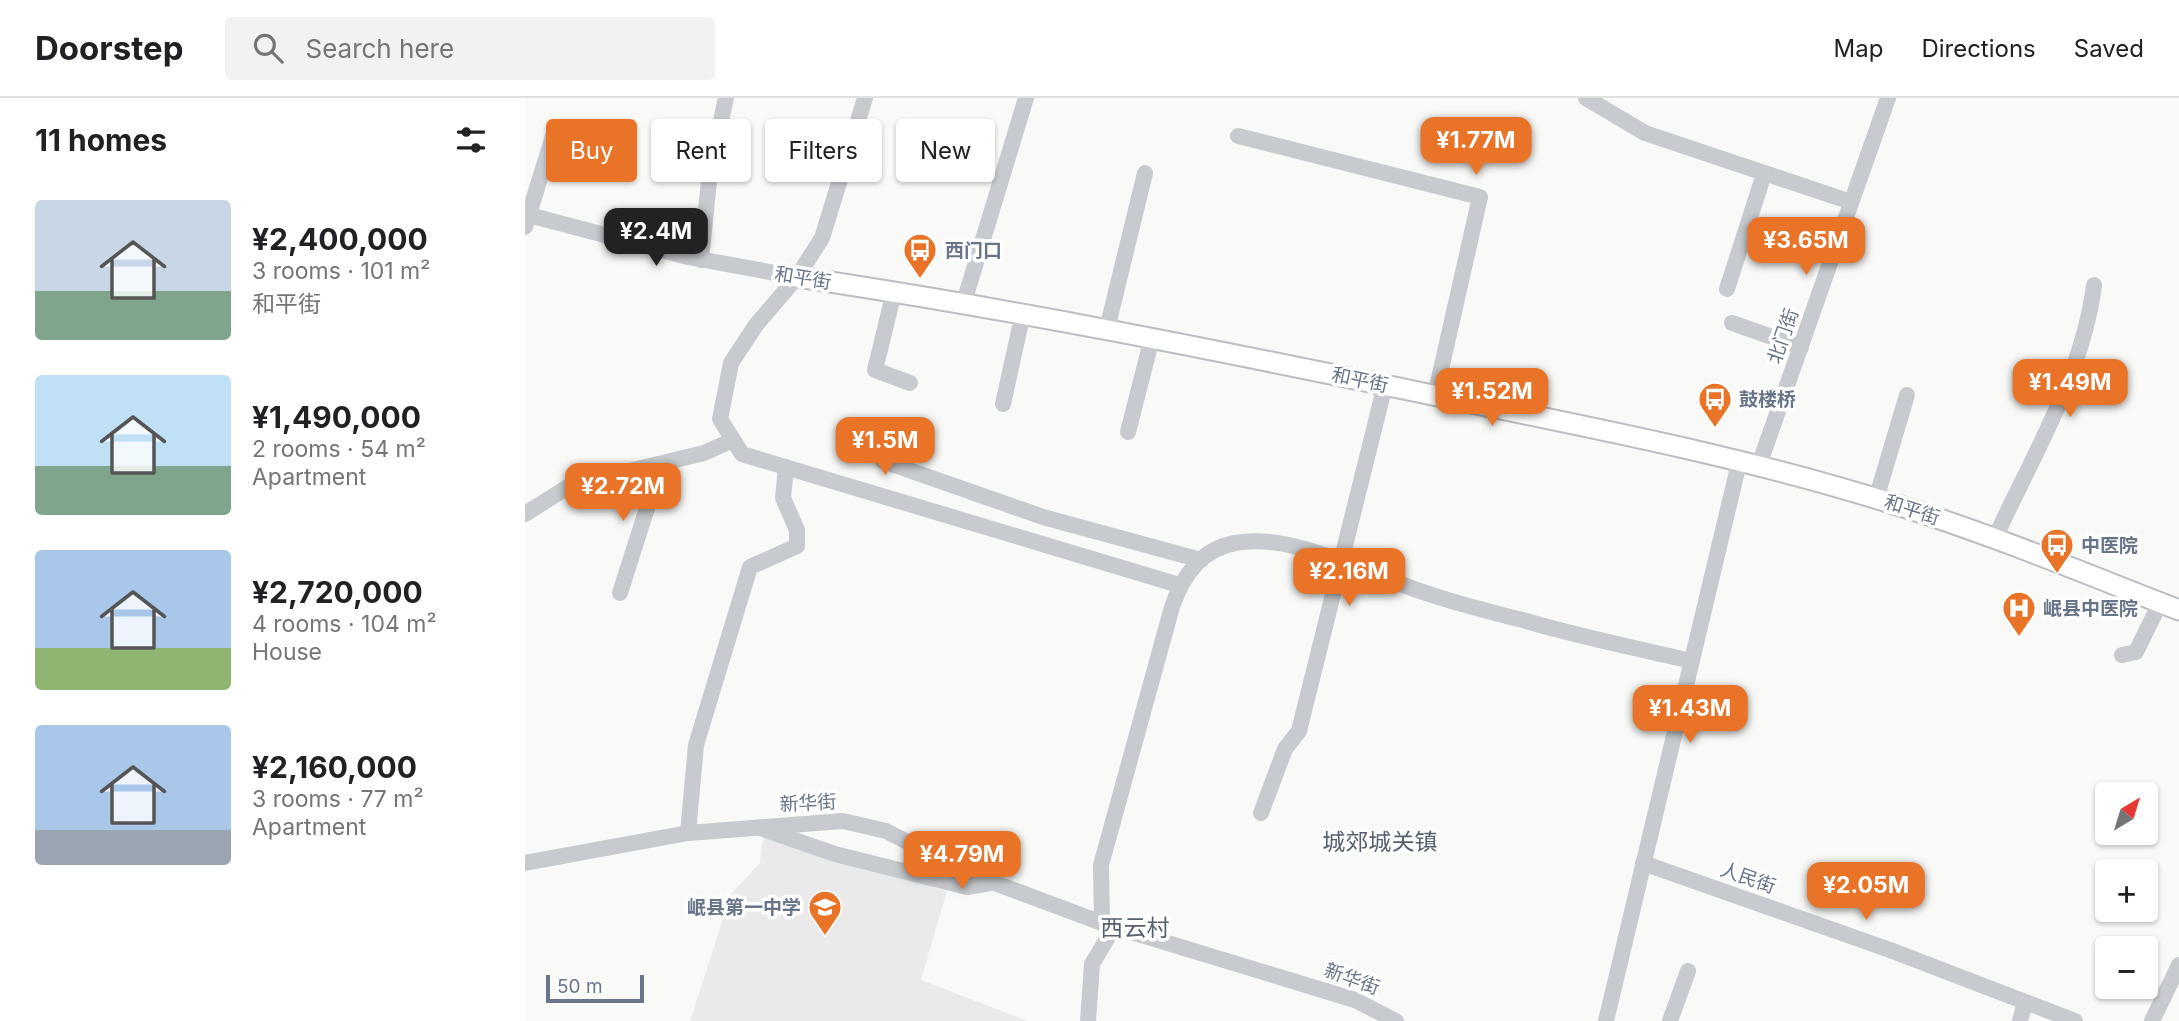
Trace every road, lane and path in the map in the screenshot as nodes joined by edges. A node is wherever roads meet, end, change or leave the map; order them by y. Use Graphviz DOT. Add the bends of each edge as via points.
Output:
graph roads {
  1 [pos="726,98"];
  2 [pos="865,98"];
  3 [pos="1026,98"];
  4 [pos="1586,98"];
  5 [pos="1888,98"];
  6 [pos="1238,136"];
  7 [pos="546,158"];
  8 [pos="1145,173"];
  9 [pos="1765,174"];
  10 [pos="1851,202"];
  11 [pos="526,219"];
  12 [pos="701,260"];
  13 [pos="797,277"];
  14 [pos="2094,285"];
  15 [pos="1727,289"];
  16 [pos="894,292"];
  17 [pos="964,302"];
  18 [pos="1023,313"];
  19 [pos="1732,323"];
  20 [pos="1107,329"];
  21 [pos="1153,338"];
  22 [pos="1801,347"];
  23 [pos="910,383"];
  24 [pos="1385,385"];
  25 [pos="1907,395"];
  26 [pos="1436,396"];
  27 [pos="1003,404"];
  28 [pos="1128,432"];
  29 [pos="733,440"];
  30 [pos="883,461"];
  31 [pos="661,464"];
  32 [pos="1749,466"];
  33 [pos="786,467"];
  34 [pos="1876,499"];
  35 [pos="525,514"];
  36 [pos="1995,538"];
  37 [pos="1201,560"];
  38 [pos="1343,561"];
  39 [pos="1179,585"];
  40 [pos="620,593"];
  41 [pos="2160,603"];
  42 [pos="2179,610"];
  43 [pos="2122,655"];
  44 [pos="1691,660"];
  45 [pos="1261,813"];
  46 [pos="758,827"];
  47 [pos="688,833"];
  48 [pos="525,863"];
  49 [pos="1643,863"];
  50 [pos="993,883"];
  51 [pos="1108,925"];
  52 [pos="2179,965"];
  53 [pos="1688,971"];
  54 [pos="2025,1002"];
  55 [pos="1088,1021"];
  56 [pos="1396,1021"];
  57 [pos="1606,1021"];
  58 [pos="1671,1021"];
  59 [pos="2019,1021"];
  60 [pos="2075,1021"];
  61 [pos="2152,1021"];
  1 -- 12 [label="street" via="710,171"];
  2 -- 13 [label="street" via="822,238"];
  3 -- 17 [label="street"];
  4 -- 9 [label="street" via="1644,133"];
  5 -- 10 [label="street, 北门街"];
  6 -- 26 [label="street" via="1480,197"];
  7 -- 11 [label="street"];
  8 -- 20 [label="street"];
  9 -- 10 [label="street"];
  9 -- 15 [label="street"];
  10 -- 22 [label="street, 北门街"];
  11 -- 12 [label="street, 和平街"];
  12 -- 13 [label="street, 和平街"];
  13 -- 16 [label="main road, 和平街"];
  13 -- 29 [label="street" via="731,363 720,419"];
  14 -- 36 [label="street" via="2079,355"];
  16 -- 17 [label="main road, 和平街"];
  16 -- 23 [label="street" via="875,370"];
  17 -- 18 [label="main road, 和平街"];
  18 -- 20 [label="main road, 和平街"];
  18 -- 27 [label="street"];
  19 -- 22 [label="street"];
  20 -- 21 [label="main road, 和平街"];
  21 -- 24 [label="main road, 和平街"];
  21 -- 28 [label="street"];
  22 -- 32 [label="street, 北门街"];
  24 -- 26 [label="main road, 和平街"];
  24 -- 38 [label="street"];
  25 -- 34 [label="street"];
  26 -- 32 [label="main road, 和平街" via="1652,440"];
  29 -- 31 [label="street"];
  29 -- 33 [label="street" via="742,454"];
  30 -- 37 [label="street" via="1043,517"];
  31 -- 35 [label="street" via="571,485"];
  31 -- 40 [label="street"];
  32 -- 34 [label="main road, 和平街"];
  32 -- 44 [label="street, 北门街"];
  33 -- 39 [label="street"];
  33 -- 47 [label="street" via="783,498 797,530 797,546 750,567 696,745"];
  34 -- 36 [label="main road, 和平街"];
  36 -- 41 [label="main road, 和平街"];
  37 -- 38 [label="street" via="1234,543 1258,541"];
  37 -- 39 [label="street"];
  38 -- 44 [label="street" via="1400,584 1527,622"];
  38 -- 45 [label="street" via="1299,731 1285,749"];
  39 -- 51 [label="street" via="1101,865"];
  41 -- 42 [label="main road, 和平街"];
  41 -- 43 [label="street" via="2136,652"];
  44 -- 49 [label="street, 北门街"];
  46 -- 47 [label="street, 新华街"];
  46 -- 50 [label="street" via="835,854 967,887"];
  46 -- 50 [label="street, 新华街" via="843,821 886,831"];
  47 -- 48 [label="street, 新华街"];
  49 -- 54 [label="street, 人民街"];
  49 -- 57 [label="street, 北门街"];
  50 -- 51 [label="street, 新华街"];
  51 -- 55 [label="street" via="1092,964"];
  51 -- 56 [label="street, 新华街" via="1355,1000"];
  52 -- 61 [label="street"];
  53 -- 58 [label="street"];
  54 -- 59 [label="street"];
  54 -- 60 [label="street, 人民街"];
}
